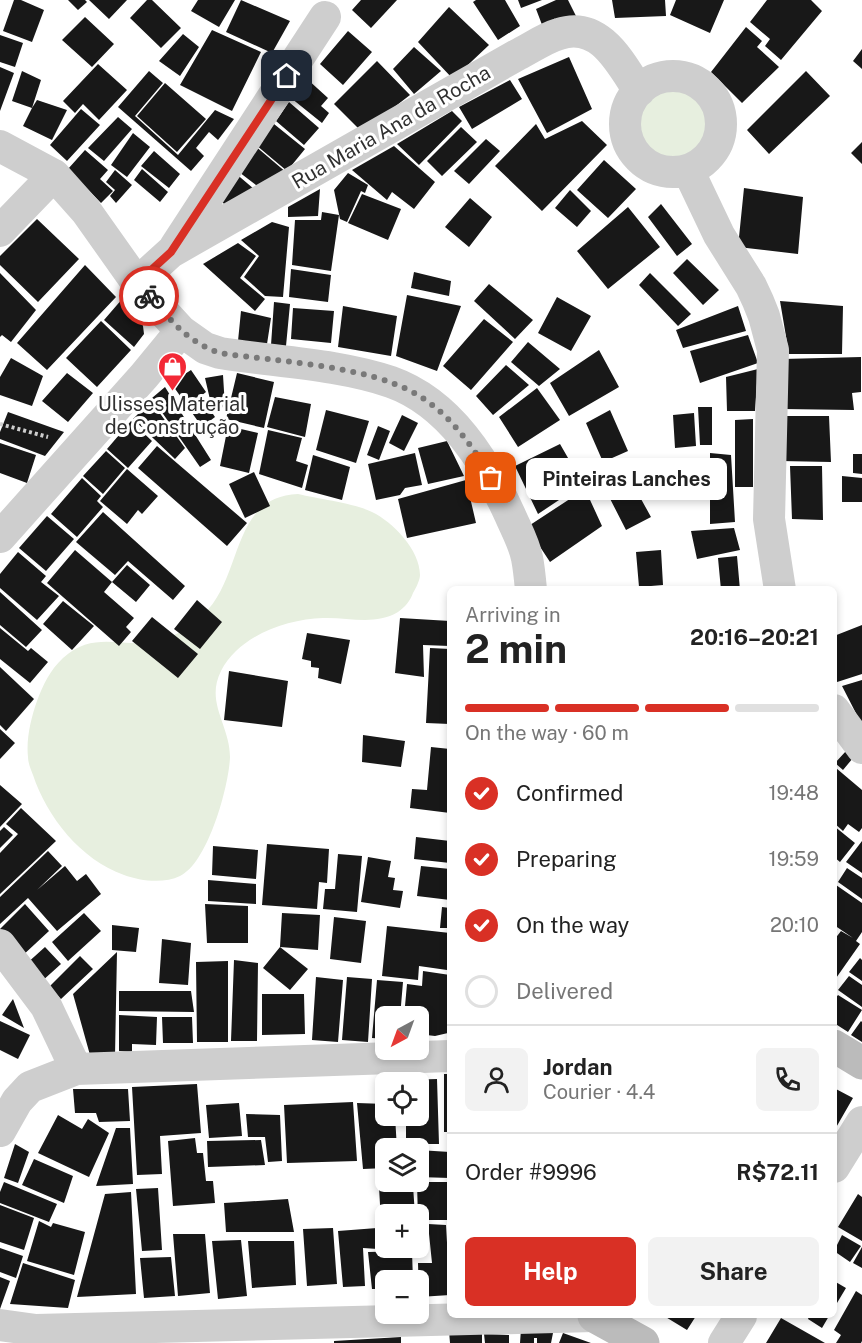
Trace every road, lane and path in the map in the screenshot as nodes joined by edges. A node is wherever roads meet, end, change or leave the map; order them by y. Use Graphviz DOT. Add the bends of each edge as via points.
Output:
graph roads {
  1 [pos="325,17"];
  2 [pos="639,91"];
  3 [pos="0,146"];
  4 [pos="688,170"];
  5 [pos="54,175"];
  6 [pos="0,231"];
  7 [pos="171,252"];
  8 [pos="137,283"];
  9 [pos="181,331"];
  10 [pos="0,423"];
  11 [pos="80,446"];
  12 [pos="0,537"];
  13 [pos="531,586"];
  14 [pos="779,586"];
  15 [pos="837,714"];
  16 [pos="862,748"];
  17 [pos="0,945"];
  18 [pos="837,1048"];
  19 [pos="447,1056"];
  20 [pos="862,1063"];
  21 [pos="76,1069"];
  22 [pos="862,1122"];
  23 [pos="0,1131"];
  24 [pos="837,1162"];
  25 [pos="538,1318"];
  26 [pos="598,1318"];
  27 [pos="740,1318"];
  28 [pos="0,1325"];
  29 [pos="29,1336"];
  30 [pos="643,1343"];
  31 [pos="724,1343"];
  1 -- 7 [label="street"];
  2 -- 4 [label="street" via="627,109 625,122 631,147 639,158 661,171"];
  2 -- 4 [label="street" via="653,81 680,77 705,89 714,100 720,114 718,142 701,164"];
  2 -- 7 [label="street, Rua Maria Ana da Rocha" via="604,43 582,33 560,33"];
  3 -- 5 [label="street"];
  4 -- 14 [label="street" via="719,236 751,286 773,350 769,519"];
  5 -- 6 [label="street"];
  5 -- 8 [label="street" via="86,211"];
  7 -- 8 [label="street, Rua Maria Ana da Rocha"];
  8 -- 9 [label="street"];
  9 -- 11 [label="street"];
  9 -- 13 [label="street" via="205,348 220,353 359,374 392,383 434,406 480,458 502,498 527,557"];
  10 -- 11 [label="path"];
  11 -- 12 [label="street"];
  15 -- 16 [label="street"];
  17 -- 21 [label="street" via="46,1006"];
  18 -- 20 [label="street"];
  19 -- 21 [label="street"];
  21 -- 23 [label="street" via="30,1087"];
  22 -- 24 [label="street"];
  25 -- 29 [label="street"];
  26 -- 30 [label="street"];
  27 -- 31 [label="street"];
  28 -- 29 [label="street"];
}
